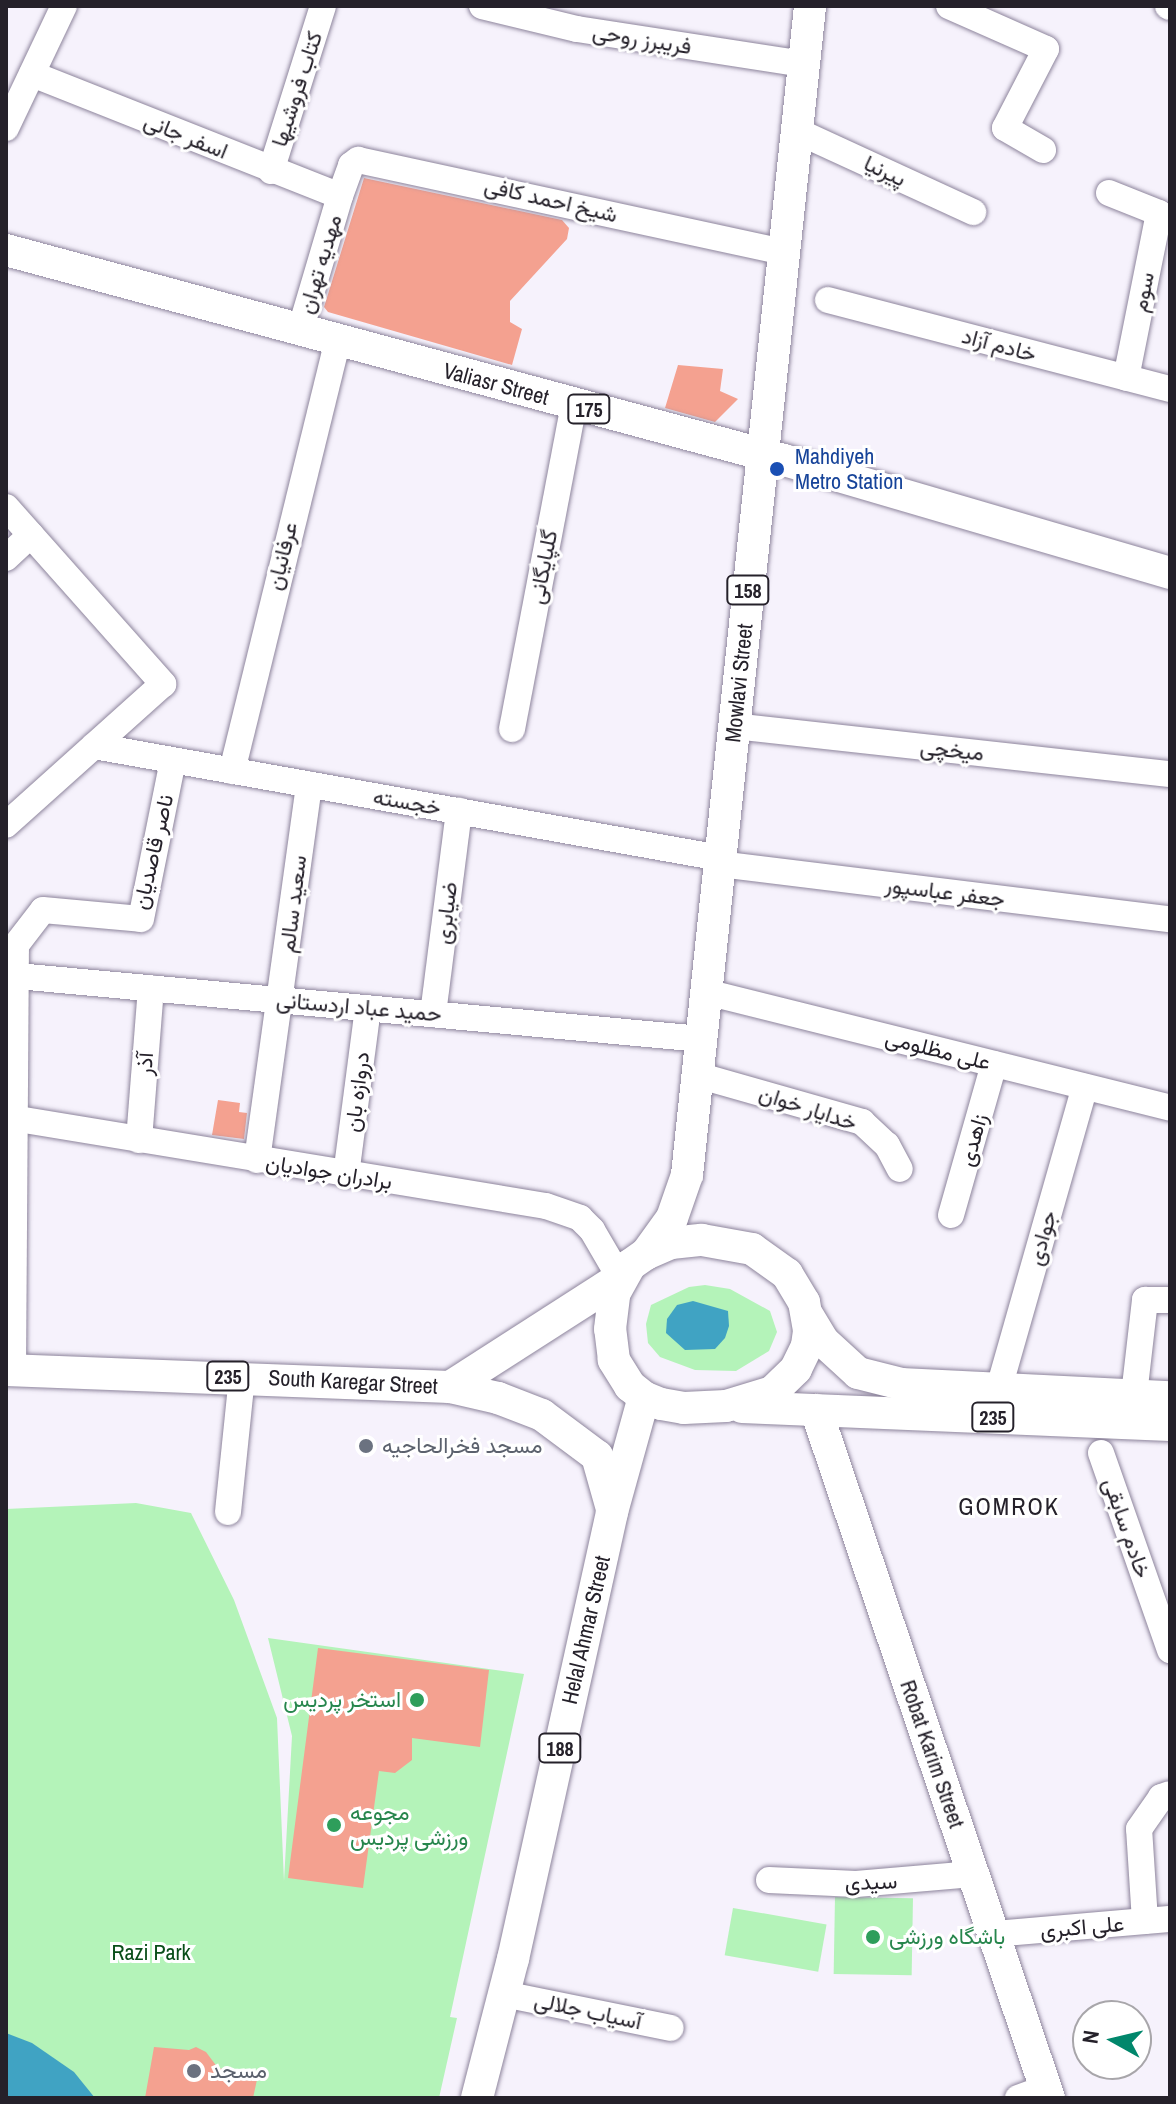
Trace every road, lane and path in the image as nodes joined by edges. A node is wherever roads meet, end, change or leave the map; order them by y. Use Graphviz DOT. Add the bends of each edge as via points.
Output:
graph roads {
  1 [pos="64,6"];
  2 [pos="323,6"];
  3 [pos="482,6"];
  4 [pos="810,6"];
  5 [pos="949,6"];
  6 [pos="804,64"];
  7 [pos="32,74"];
  8 [pos="6,128"];
  9 [pos="797,131"];
  10 [pos="1043,150"];
  11 [pos="271,171"];
  12 [pos="1109,193"];
  13 [pos="340,196"];
  14 [pos="973,212"];
  15 [pos="6,250"];
  16 [pos="784,252"];
  17 [pos="828,300"];
  18 [pos="300,331"];
  19 [pos="337,342"];
  20 [pos="1126,378"];
  21 [pos="1170,389"];
  22 [pos="574,405"];
  23 [pos="763,454"];
  24 [pos="6,507"];
  25 [pos="31,535"];
  26 [pos="6,558"];
  27 [pos="1170,573"];
  28 [pos="734,726"];
  29 [pos="512,729"];
  30 [pos="94,746"];
  31 [pos="173,761"];
  32 [pos="232,771"];
  33 [pos="1170,774"];
  34 [pos="309,785"];
  35 [pos="459,811"];
  36 [pos="6,824"];
  37 [pos="720,861"];
  38 [pos="1170,919"];
  39 [pos="17,976"];
  40 [pos="151,988"];
  41 [pos="706,992"];
  42 [pos="282,1000"];
  43 [pos="368,1008"];
  44 [pos="433,1014"];
  45 [pos="701,1039"];
  46 [pos="994,1064"];
  47 [pos="697,1075"];
  48 [pos="1085,1087"];
  49 [pos="1170,1108"];
  50 [pos="10,1118"];
  51 [pos="139,1140"];
  52 [pos="257,1160"];
  53 [pos="900,1169"];
  54 [pos="346,1175"];
  55 [pos="951,1215"];
  56 [pos="646,1254"];
  57 [pos="620,1278"];
  58 [pos="1170,1300"];
  59 [pos="808,1316"];
  60 [pos="9,1370"];
  61 [pos="242,1376"];
  62 [pos="450,1387"];
  63 [pos="999,1388"];
  64 [pos="1134,1395"];
  65 [pos="644,1397"];
  66 [pos="1170,1397"];
  67 [pos="726,1406"];
  68 [pos="816,1410"];
  69 [pos="1170,1425"];
  70 [pos="1101,1453"];
  71 [pos="228,1512"];
  72 [pos="612,1512"];
  73 [pos="1170,1650"];
  74 [pos="1170,1794"];
  75 [pos="973,1874"];
  76 [pos="769,1880"];
  77 [pos="1158,1920"];
  78 [pos="994,1934"];
  79 [pos="504,1994"];
  80 [pos="671,2028"];
  81 [pos="1038,2095"];
  82 [pos="477,2098"];
  1 -- 7 [label="street"];
  2 -- 11 [label="street, کتاب فروشیها"];
  3 -- 6 [label="street, فریبرز روحی" via="577,29"];
  4 -- 6 [label="main road, Mowlavi Street / 158"];
  5 -- 10 [label="street" via="1046,49 1005,128"];
  6 -- 9 [label="main road, Mowlavi Street / 158"];
  7 -- 8 [label="street"];
  7 -- 11 [label="street, اسفر جانی"];
  9 -- 14 [label="street, پیرنیا"];
  9 -- 16 [label="main road, Mowlavi Street / 158"];
  11 -- 13 [label="street, اسفر جانی"];
  12 -- 20 [label="street, سوم" via="1159,213"];
  13 -- 16 [label="street, شیخ احمد کافی" via="351,165 370,160"];
  13 -- 18 [label="street, مهدیه تهران"];
  15 -- 18 [label="main road, Valiasr Street / 175"];
  16 -- 23 [label="main road, Mowlavi Street / 158"];
  17 -- 20 [label="street, خادم آزاد"];
  18 -- 19 [label="main road, Valiasr Street / 175"];
  19 -- 22 [label="main road, Valiasr Street / 175"];
  19 -- 32 [label="street, عرفانیان"];
  20 -- 21 [label="street, خادم آزاد"];
  22 -- 23 [label="main road, Valiasr Street / 175"];
  22 -- 29 [label="street, گلپایگانی"];
  23 -- 27 [label="main road, Valiasr Street / 175"];
  23 -- 28 [label="main road, Mowlavi Street / 158"];
  24 -- 25 [label="street"];
  25 -- 26 [label="street"];
  25 -- 30 [label="street" via="163,684"];
  28 -- 33 [label="street, میخچی"];
  28 -- 37 [label="main road, Mowlavi Street / 158"];
  30 -- 31 [label="street, خجسته"];
  30 -- 36 [label="street"];
  31 -- 32 [label="street, خجسته"];
  31 -- 39 [label="street, ناصر قاصدیان" via="141,919 43,910 16,945"];
  32 -- 34 [label="street, خجسته"];
  34 -- 35 [label="street, خجسته"];
  34 -- 42 [label="street, سعید سالم"];
  35 -- 37 [label="street, خجسته"];
  35 -- 44 [label="street, ضیابری"];
  37 -- 38 [label="street, جعفر عباسپور"];
  37 -- 41 [label="main road, Mowlavi Street / 158"];
  39 -- 40 [label="street, حمید عباد اردستانی"];
  39 -- 50 [label="street, ناصر قاصدیان"];
  40 -- 42 [label="street, حمید عباد اردستانی"];
  40 -- 51 [label="street, آذر"];
  41 -- 45 [label="main road, Mowlavi Street / 158"];
  41 -- 46 [label="street, علی مظلومی"];
  42 -- 43 [label="street, حمید عباد اردستانی"];
  42 -- 52 [label="street, سعید سالم"];
  43 -- 44 [label="street, حمید عباد اردستانی"];
  43 -- 54 [label="street, دروازه بان"];
  44 -- 45 [label="street, حمید عباد اردستانی"];
  45 -- 47 [label="main road, Mowlavi Street / 158"];
  46 -- 48 [label="street, علی مظلومی"];
  46 -- 55 [label="street, زاهدی"];
  47 -- 53 [label="street, خدایار خوان" via="815,1099 862,1122 887,1145"];
  47 -- 56 [label="main road, Mowlavi Street / 158" via="680,1202"];
  48 -- 49 [label="street, علی مظلومی"];
  48 -- 63 [label="street, جوادی"];
  50 -- 51 [label="street, برادران جوادیان"];
  50 -- 60 [label="street, ناصر قاصدیان"];
  51 -- 52 [label="street, برادران جوادیان"];
  52 -- 54 [label="street, برادران جوادیان"];
  54 -- 57 [label="street, برادران جوادیان" via="567,1212 592,1230"];
  56 -- 57 [label="main road"];
  56 -- 59 [label="main road" via="671,1243 702,1240 752,1249 787,1274"];
  57 -- 62 [label="main road, South Karegar Street"];
  57 -- 65 [label="main road" via="610,1311 614,1360"];
  58 -- 64 [label="street" via="1145,1300"];
  59 -- 63 [label="main road, 235" via="823,1341 858,1373 901,1384"];
  59 -- 67 [label="main road" via="807,1346 784,1382 772,1392"];
  60 -- 61 [label="main road, South Karegar Street / 235"];
  61 -- 62 [label="main road, South Karegar Street / 235"];
  61 -- 71 [label="street"];
  62 -- 72 [label="main road" via="542,1415 597,1456"];
  63 -- 64 [label="main road, 235"];
  64 -- 66 [label="main road, 235"];
  65 -- 67 [label="main road" via="684,1408"];
  65 -- 72 [label="main road, Helal Ahmar Street / 188"];
  67 -- 68 [label="main road, 235"];
  68 -- 69 [label="main road, 235"];
  68 -- 75 [label="main road, Robat Karim Street"];
  70 -- 73 [label="street, خادم سابقی"];
  72 -- 79 [label="main road, Helal Ahmar Street / 188"];
  74 -- 77 [label="street" via="1161,1797 1139,1829"];
  75 -- 76 [label="street, سیدی" via="856,1884"];
  75 -- 78 [label="main road, Robat Karim Street"];
  77 -- 78 [label="street, علی اکبری"];
  78 -- 81 [label="main road, Robat Karim Street"];
  79 -- 80 [label="street, آسیاب جلالی"];
  79 -- 82 [label="main road, Helal Ahmar Street / 188"];
}
